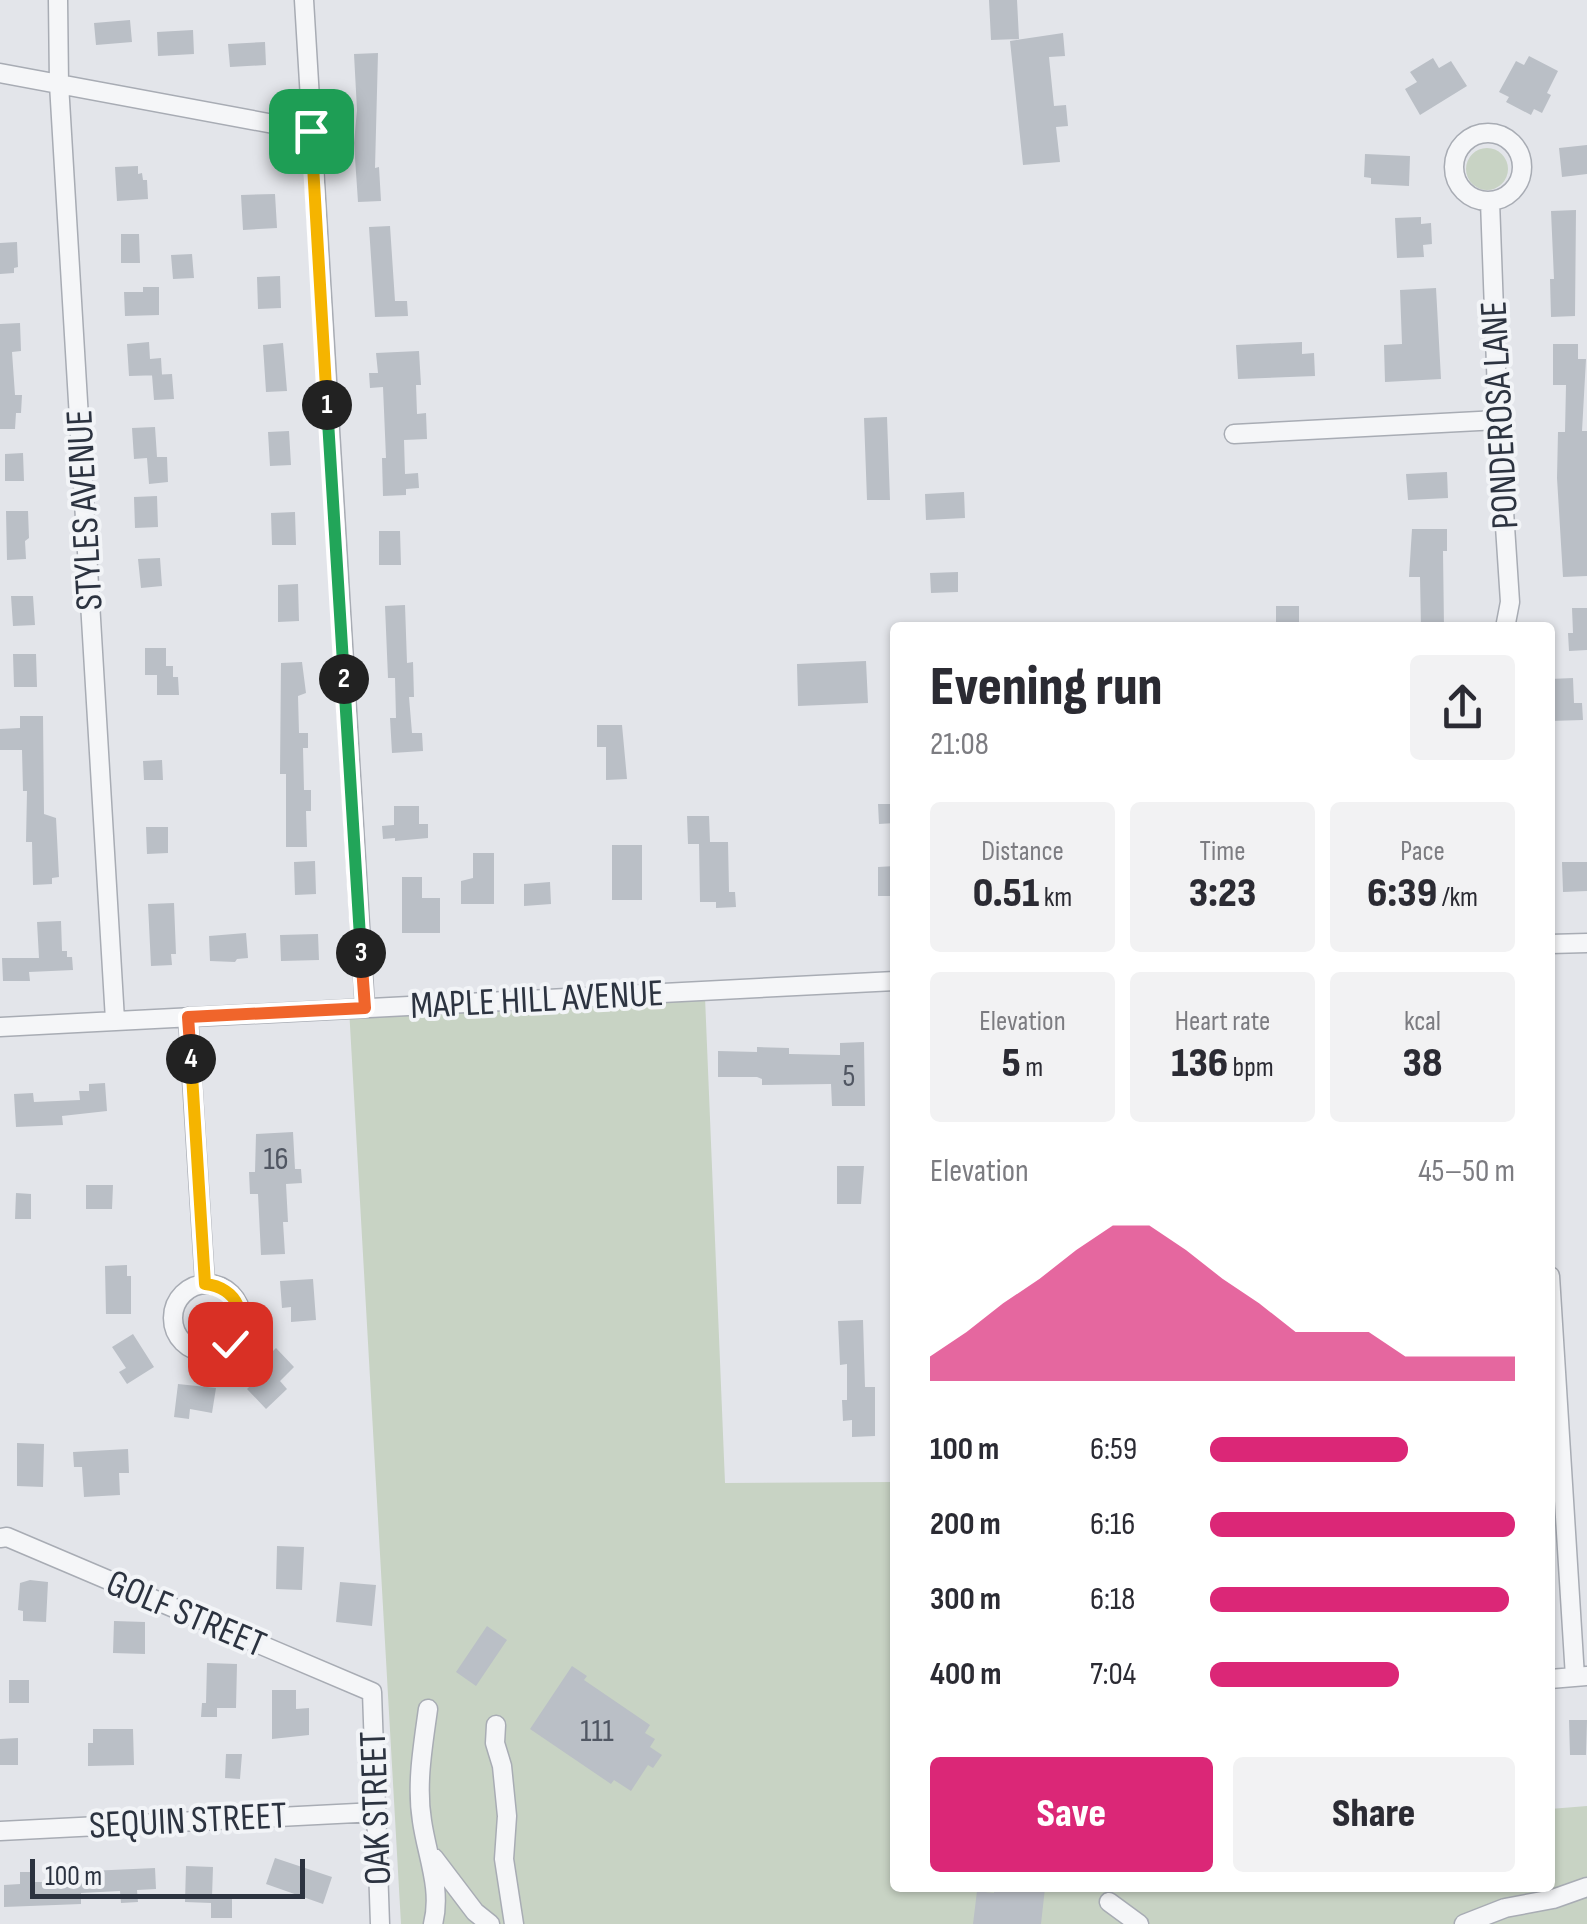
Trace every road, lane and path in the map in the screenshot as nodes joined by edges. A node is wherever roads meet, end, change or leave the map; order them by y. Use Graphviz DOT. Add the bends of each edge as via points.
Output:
graph roads {
  1 [pos="58,0"];
  2 [pos="304,0"];
  3 [pos="0,73"];
  4 [pos="60,84"];
  5 [pos="311,131"];
  6 [pos="1490,202"];
  7 [pos="1498,420"];
  8 [pos="1234,434"];
  9 [pos="1506,622"];
  10 [pos="1587,943"];
  11 [pos="1555,944"];
  12 [pos="890,981"];
  13 [pos="365,1008"];
  14 [pos="188,1017"];
  15 [pos="115,1020"];
  16 [pos="0,1027"];
  17 [pos="205,1284"];
  18 [pos="1555,1341"];
  19 [pos="0,1538"];
  20 [pos="1581,1676"];
  21 [pos="1555,1679"];
  22 [pos="372,1692"];
  23 [pos="428,1709"];
  24 [pos="496,1726"];
  25 [pos="376,1812"];
  26 [pos="0,1831"];
  27 [pos="428,1850"];
  28 [pos="1587,1887"];
  29 [pos="1109,1902"];
  30 [pos="380,1924"];
  31 [pos="432,1924"];
  32 [pos="490,1924"];
  33 [pos="514,1924"];
  34 [pos="1139,1924"];
  35 [pos="1464,1924"];
  1 -- 4 [label="street, STYLES AVENUE"];
  2 -- 5 [label="street"];
  3 -- 4 [label="street"];
  4 -- 5 [label="street"];
  4 -- 15 [label="street, STYLES AVENUE"];
  5 -- 13 [label="street"];
  6 -- 7 [label="street, PONDEROSA LANE"];
  7 -- 8 [label="street"];
  7 -- 9 [label="street, PONDEROSA LANE"];
  10 -- 11 [label="street"];
  12 -- 13 [label="street, MAPLE HILL AVENUE"];
  13 -- 14 [label="street, MAPLE HILL AVENUE"];
  14 -- 15 [label="street, MAPLE HILL AVENUE"];
  14 -- 17 [label="street"];
  15 -- 16 [label="street, MAPLE HILL AVENUE"];
  18 -- 20 [label="street"];
  19 -- 22 [label="street, GOLF STREET"];
  20 -- 21 [label="street"];
  22 -- 25 [label="street, OAK STREET"];
  23 -- 27 [label="street" via="420,1781"];
  24 -- 33 [label="street"];
  25 -- 26 [label="street, SEQUIN STREET"];
  25 -- 30 [label="street, OAK STREET"];
  27 -- 31 [label="street" via="436,1894"];
  27 -- 32 [label="street"];
  28 -- 35 [label="street"];
  29 -- 34 [label="street"];
}
